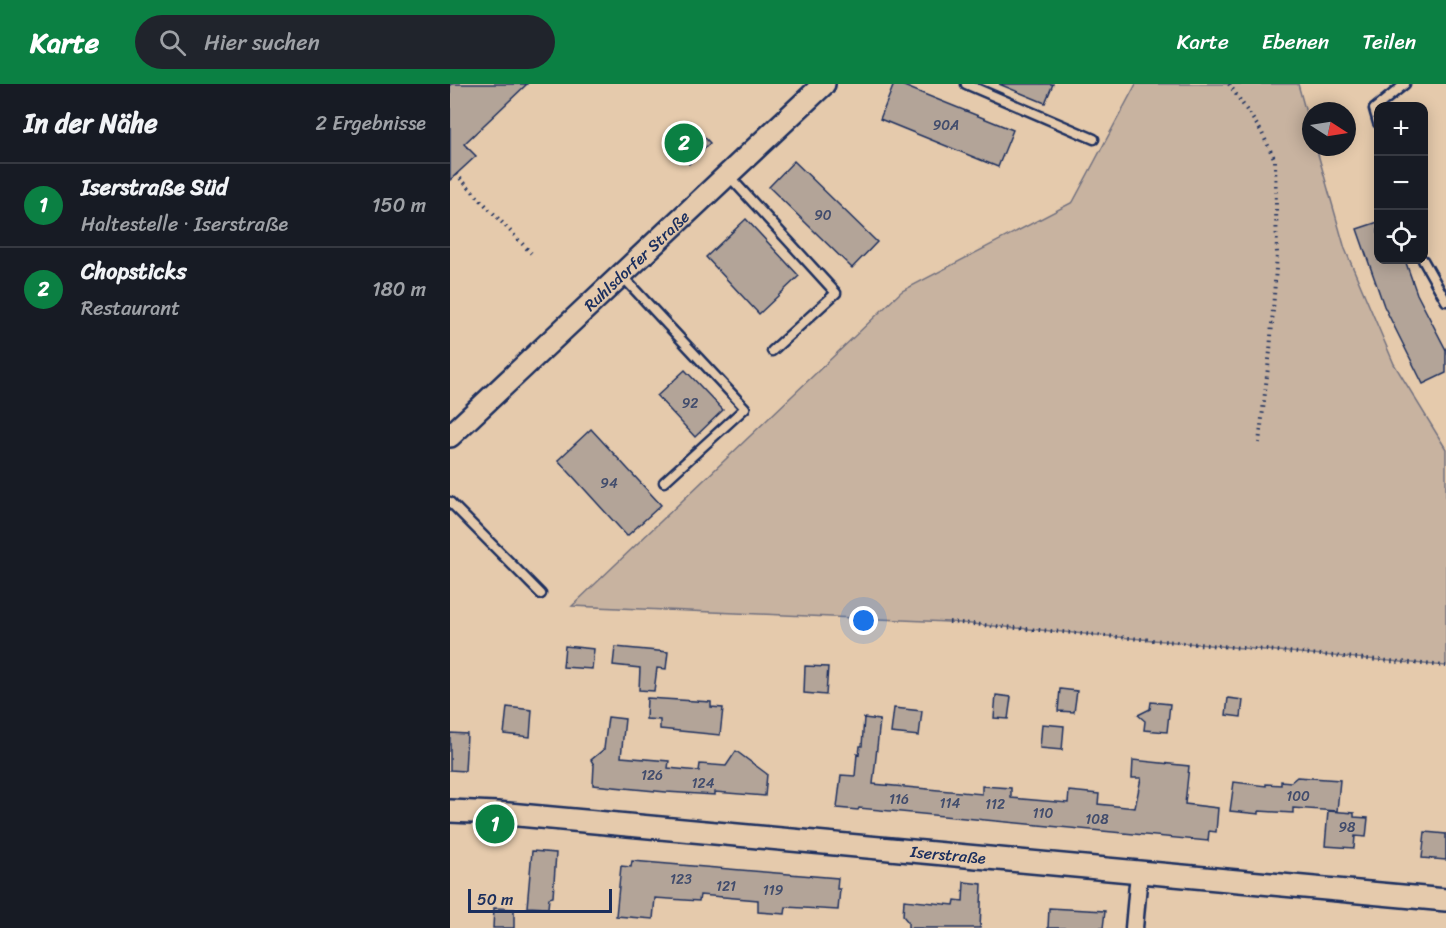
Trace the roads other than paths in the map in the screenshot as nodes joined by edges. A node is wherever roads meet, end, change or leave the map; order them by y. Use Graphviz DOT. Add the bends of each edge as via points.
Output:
graph roads {
  1 [pos="824,84"];
  2 [pos="1405,84"];
  3 [pos="971,85"];
  4 [pos="1383,102"];
  5 [pos="1094,139"];
  6 [pos="728,174"];
  7 [pos="1425,264"];
  8 [pos="621,275"];
  9 [pos="1446,301"];
  10 [pos="772,351"];
  11 [pos="450,436"];
  12 [pos="664,482"];
  13 [pos="450,502"];
  14 [pos="541,594"];
  15 [pos="450,811"];
  16 [pos="1138,873"];
  17 [pos="1446,900"];
  18 [pos="1134,928"];
  1 -- 6 [label="street, Ruhlsdorfer Straße"];
  2 -- 4 [label="lane"];
  3 -- 5 [label="lane"];
  6 -- 8 [label="street, Ruhlsdorfer Straße"];
  6 -- 10 [label="lane" via="836,293"];
  7 -- 9 [label="lane"];
  8 -- 11 [label="street, Ruhlsdorfer Straße"];
  8 -- 12 [label="lane" via="745,408"];
  13 -- 14 [label="lane"];
  15 -- 16 [label="street, Iserstraße"];
  16 -- 17 [label="street, Iserstraße"];
  16 -- 18 [label="street"];
}
